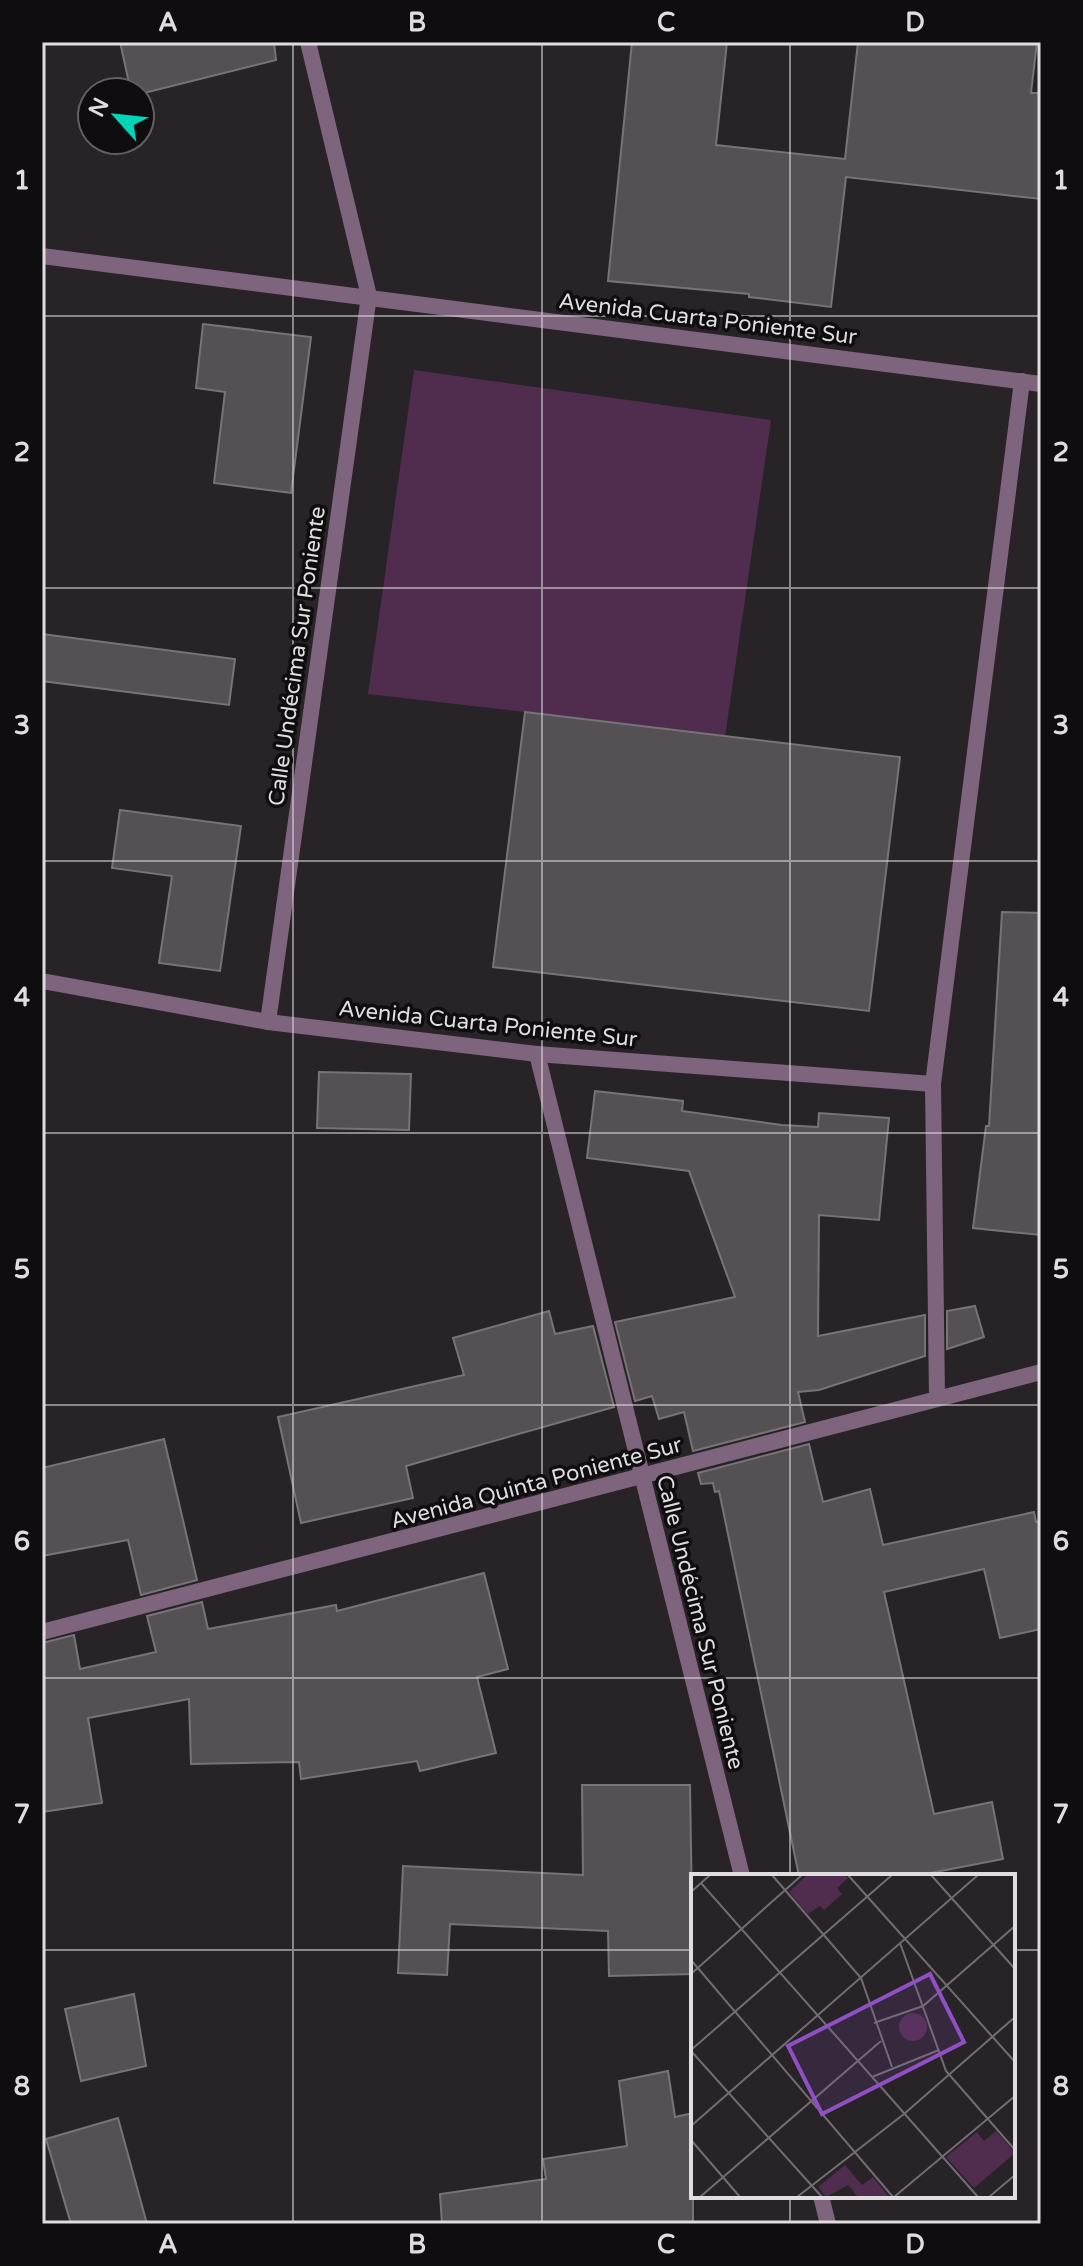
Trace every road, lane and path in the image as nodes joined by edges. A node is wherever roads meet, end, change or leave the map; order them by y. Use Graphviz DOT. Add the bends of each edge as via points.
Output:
graph roads {
  1 [pos="308,42"];
  2 [pos="42,256"];
  3 [pos="369,296"];
  4 [pos="1022,381"];
  5 [pos="1041,384"];
  6 [pos="42,981"];
  7 [pos="268,1022"];
  8 [pos="537,1054"];
  9 [pos="933,1084"];
  10 [pos="1041,1372"];
  11 [pos="937,1398"];
  12 [pos="643,1477"];
  13 [pos="42,1632"];
  14 [pos="742,1874"];
  15 [pos="822,2198"];
  16 [pos="828,2224"];
  1 -- 3 [label="street"];
  2 -- 3 [label="street, Avenida Cuarta Poniente Sur"];
  3 -- 4 [label="street, Avenida Cuarta Poniente Sur"];
  3 -- 7 [label="street, Calle Undécima Sur Poniente"];
  4 -- 5 [label="street, Avenida Cuarta Poniente Sur"];
  4 -- 9 [label="street"];
  6 -- 7 [label="street, Avenida Cuarta Poniente Sur"];
  7 -- 8 [label="street, Avenida Cuarta Poniente Sur"];
  8 -- 9 [label="street, Avenida Cuarta Poniente Sur"];
  8 -- 12 [label="street, Calle Undécima Sur Poniente"];
  9 -- 11 [label="street"];
  10 -- 11 [label="street, Avenida Quinta Poniente Sur"];
  11 -- 12 [label="street, Avenida Quinta Poniente Sur"];
  12 -- 13 [label="street, Avenida Quinta Poniente Sur"];
  12 -- 14 [label="street, Calle Undécima Sur Poniente"];
  15 -- 16 [label="street"];
}
